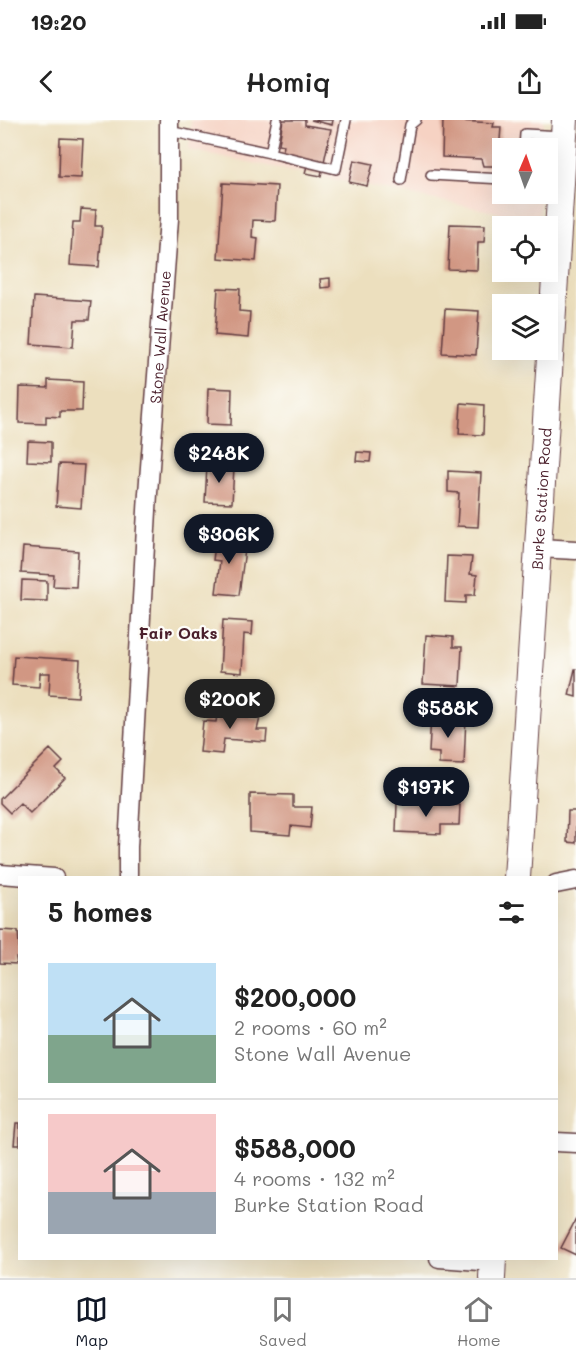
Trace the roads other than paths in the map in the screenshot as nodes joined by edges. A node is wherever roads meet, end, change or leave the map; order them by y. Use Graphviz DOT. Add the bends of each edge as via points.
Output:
graph roads {
  1 [pos="277,120"];
  2 [pos="346,120"];
  3 [pos="416,120"];
  4 [pos="169,125"];
  5 [pos="568,128"];
  6 [pos="525,138"];
  7 [pos="270,153"];
  8 [pos="431,175"];
  9 [pos="492,178"];
  10 [pos="401,180"];
  11 [pos="538,548"];
  12 [pos="576,550"];
  13 [pos="0,874"];
  14 [pos="27,876"];
  15 [pos="128,876"];
  16 [pos="518,876"];
  17 [pos="576,880"];
  18 [pos="558,884"];
  19 [pos="558,1142"];
  20 [pos="576,1143"];
  21 [pos="452,1260"];
  22 [pos="493,1266"];
  1 -- 7 [label="lane"];
  2 -- 7 [label="lane" via="336,169"];
  3 -- 10 [label="lane" via="410,126"];
  4 -- 7 [label="lane"];
  4 -- 15 [label="street, Stone Wall Avenue" via="169,219 148,504"];
  5 -- 6 [label="lane" via="525,134"];
  5 -- 11 [label="street, Burke Station Road"];
  8 -- 9 [label="lane"];
  11 -- 12 [label="street"];
  11 -- 16 [label="street, Burke Station Road"];
  13 -- 14 [label="street"];
  17 -- 18 [label="street"];
  19 -- 20 [label="street"];
  21 -- 22 [label="street"];
}
